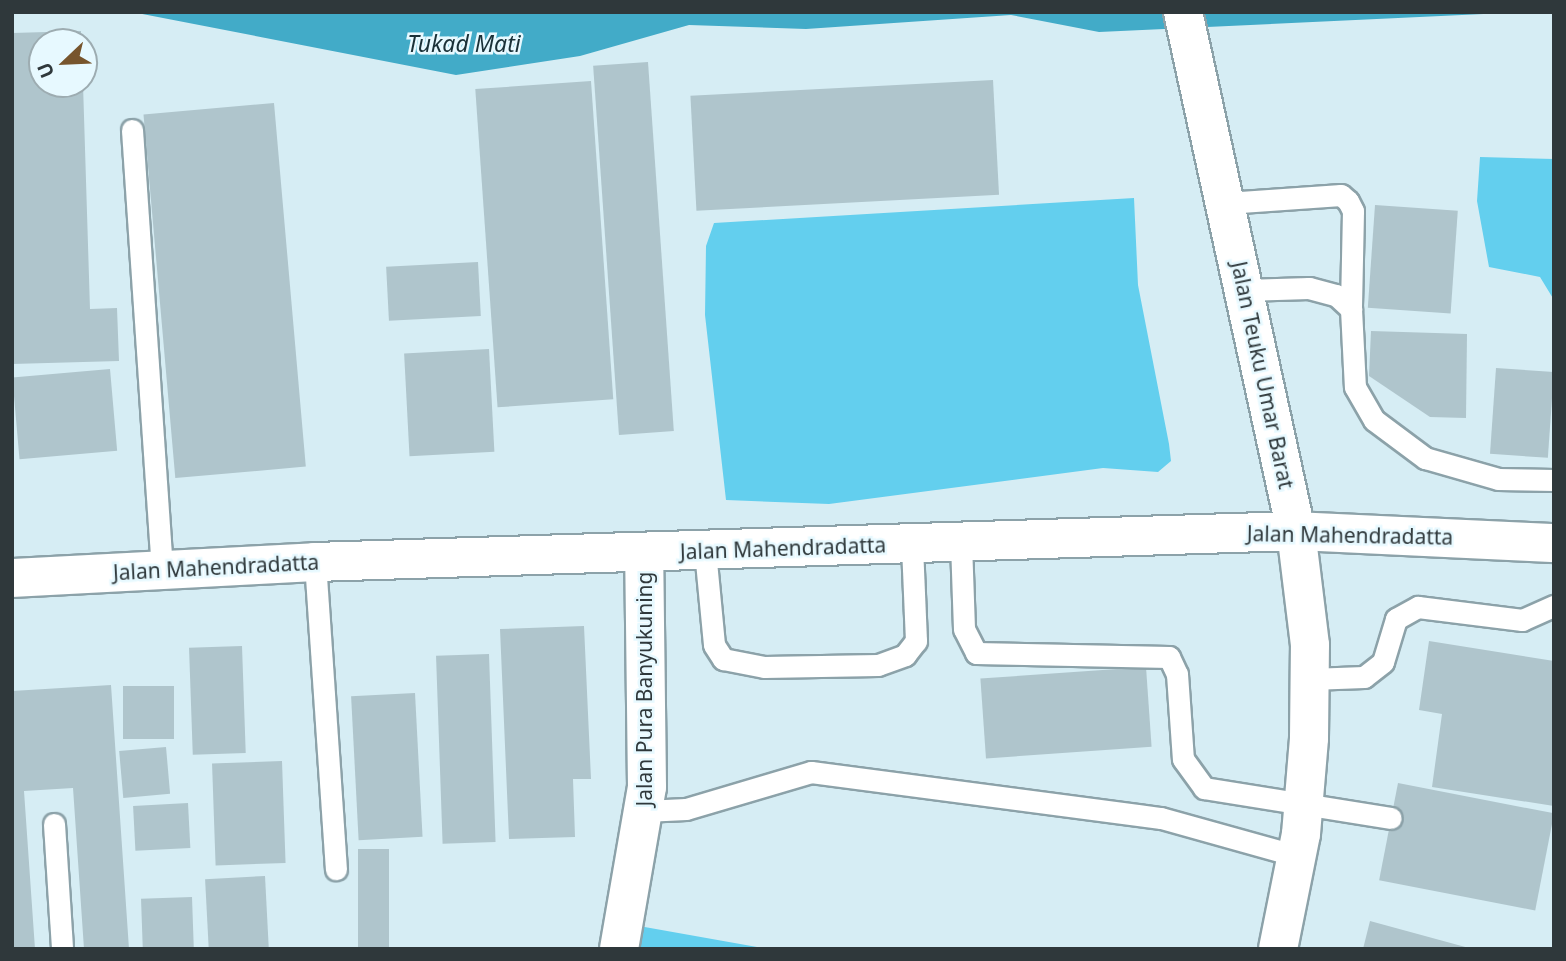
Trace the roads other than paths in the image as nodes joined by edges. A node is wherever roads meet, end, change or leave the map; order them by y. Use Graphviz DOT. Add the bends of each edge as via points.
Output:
graph roads {
  1 [pos="1184,12"];
  2 [pos="132,130"];
  3 [pos="1226,203"];
  4 [pos="1244,290"];
  5 [pos="1350,309"];
  6 [pos="1554,480"];
  7 [pos="1296,531"];
  8 [pos="961,543"];
  9 [pos="1554,543"];
  10 [pos="912,544"];
  11 [pos="705,551"];
  12 [pos="644,552"];
  13 [pos="315,562"];
  14 [pos="162,570"];
  15 [pos="12,578"];
  16 [pos="1554,606"];
  17 [pos="1310,678"];
  18 [pos="1304,803"];
  19 [pos="644,811"];
  20 [pos="1391,818"];
  21 [pos="54,824"];
  22 [pos="1297,856"];
  23 [pos="336,869"];
  24 [pos="62,949"];
  25 [pos="619,949"];
  26 [pos="1279,949"];
  1 -- 3 [label="main road, Jalan Teuku Umar Barat"];
  2 -- 14 [label="lane"];
  3 -- 4 [label="main road, Jalan Teuku Umar Barat"];
  3 -- 5 [label="lane" via="1341,195 1353,211"];
  4 -- 5 [label="lane" via="1309,288 1336,295"];
  4 -- 7 [label="main road, Jalan Teuku Umar Barat"];
  5 -- 6 [label="lane" via="1354,387 1374,420 1395,440 1425,458 1498,479"];
  7 -- 8 [label="main road, Jalan Mahendradatta"];
  7 -- 9 [label="main road, Jalan Mahendradatta"];
  7 -- 17 [label="main road, Jalan Teuku Umar Barat"];
  8 -- 10 [label="main road, Jalan Mahendradatta"];
  8 -- 18 [label="lane" via="964,629 976,653 1168,657 1177,674 1184,759 1204,788"];
  10 -- 11 [label="main road, Jalan Mahendradatta"];
  10 -- 11 [label="lane" via="916,641 905,655 878,665 764,667 723,659 714,645"];
  11 -- 12 [label="main road, Jalan Mahendradatta"];
  12 -- 13 [label="main road, Jalan Mahendradatta"];
  12 -- 19 [label="main road, Jalan Pura Banyukuning"];
  13 -- 14 [label="main road, Jalan Mahendradatta"];
  13 -- 23 [label="lane"];
  14 -- 15 [label="main road, Jalan Mahendradatta"];
  16 -- 17 [label="lane" via="1522,620 1418,607 1396,619 1383,662 1364,677"];
  17 -- 18 [label="main road, Jalan Teuku Umar Barat"];
  18 -- 20 [label="lane"];
  18 -- 22 [label="main road, Jalan Teuku Umar Barat"];
  19 -- 22 [label="lane" via="686,809 811,772 1161,818"];
  19 -- 25 [label="main road, Jalan Pura Banyukuning"];
  21 -- 24 [label="lane"];
  22 -- 26 [label="main road, Jalan Teuku Umar Barat"];
}
